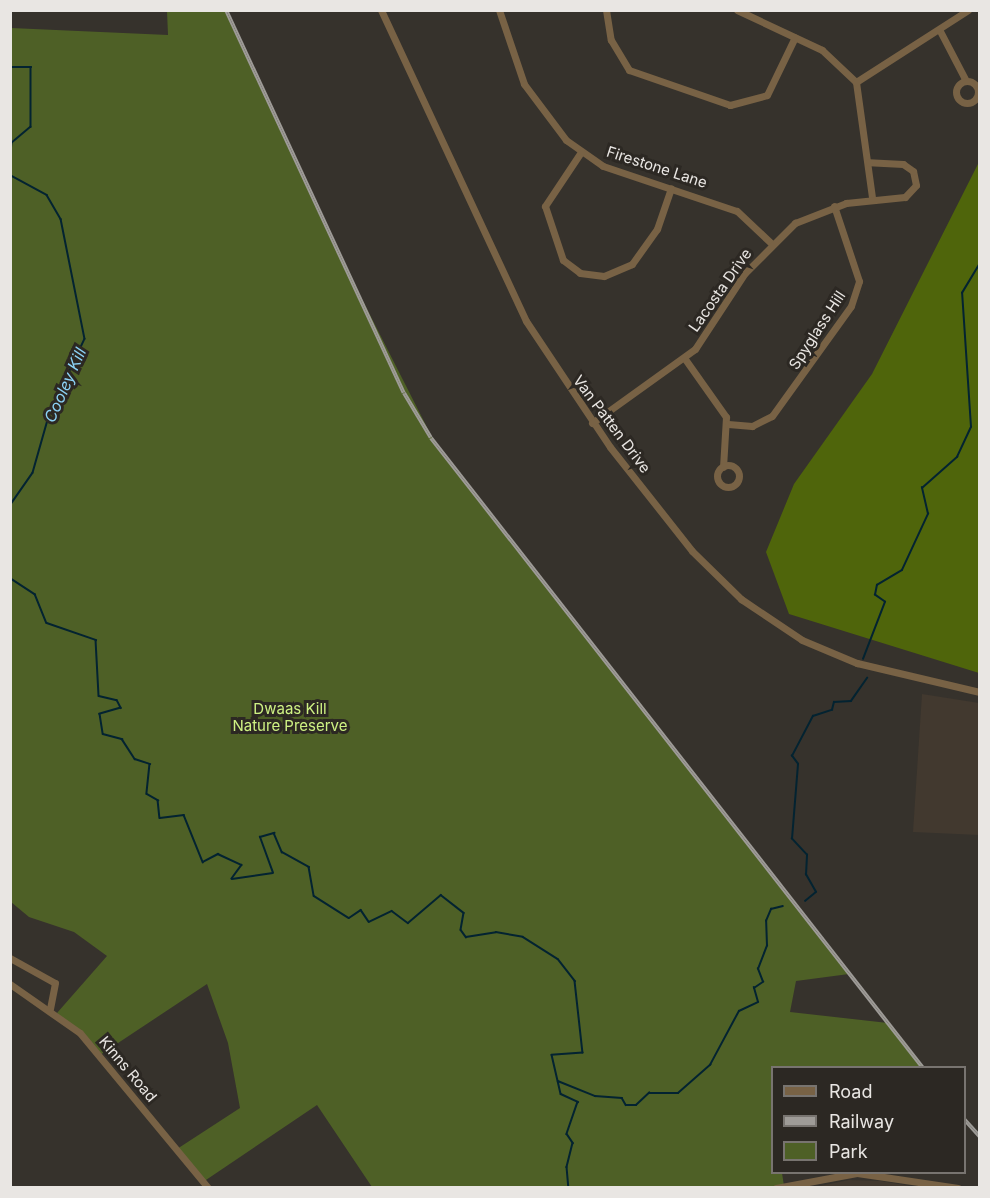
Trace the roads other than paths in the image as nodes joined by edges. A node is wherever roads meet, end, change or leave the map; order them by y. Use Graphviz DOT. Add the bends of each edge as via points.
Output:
graph roads {
  1 [pos="381,10"];
  2 [pos="499,10"];
  3 [pos="606,10"];
  4 [pos="737,10"];
  5 [pos="968,10"];
  6 [pos="746,13"];
  7 [pos="940,31"];
  8 [pos="795,37"];
  9 [pos="966,81"];
  10 [pos="856,82"];
  11 [pos="580,152"];
  12 [pos="869,162"];
  13 [pos="671,188"];
  14 [pos="872,198"];
  15 [pos="834,206"];
  16 [pos="771,243"];
  17 [pos="685,359"];
  18 [pos="592,423"];
  19 [pos="728,424"];
  20 [pos="723,467"];
  21 [pos="980,692"];
  22 [pos="10,958"];
  23 [pos="10,984"];
  24 [pos="50,1009"];
  25 [pos="852,1174"];
  26 [pos="864,1174"];
  27 [pos="208,1188"];
  28 [pos="776,1188"];
  29 [pos="957,1188"];
  1 -- 18 [label="street, Van Patten Drive" via="499,271"];
  2 -- 11 [label="street, Firestone Lane" via="506,41 533,101"];
  3 -- 8 [label="street" via="611,40 629,70 730,105 767,95"];
  4 -- 6 [label="street"];
  5 -- 7 [label="street"];
  6 -- 8 [label="street"];
  7 -- 9 [label="street"];
  7 -- 10 [label="street"];
  8 -- 10 [label="street" via="831,56"];
  10 -- 12 [label="street"];
  11 -- 13 [label="street, Firestone Lane" via="603,166"];
  11 -- 13 [label="street" via="545,206 562,260 580,273 604,276 632,264 657,229"];
  12 -- 14 [label="street"];
  12 -- 14 [label="street, Lacosta Drive" via="903,164 916,178 905,197"];
  13 -- 16 [label="street, Firestone Lane" via="737,210"];
  14 -- 15 [label="street, Lacosta Drive"];
  15 -- 16 [label="street, Lacosta Drive" via="795,223"];
  15 -- 19 [label="street, Spyglass Hill" via="858,275 855,298 772,416 752,426"];
  16 -- 17 [label="street, Lacosta Drive"];
  17 -- 18 [label="street, Lacosta Drive"];
  17 -- 19 [label="street" via="720,403"];
  18 -- 21 [label="street, Van Patten Drive" via="693,551 753,609 802,640 857,663"];
  19 -- 20 [label="street"];
  22 -- 24 [label="street" via="55,983"];
  23 -- 24 [label="street, Kinns Road"];
  24 -- 27 [label="street, Kinns Road" via="100,1055"];
  25 -- 28 [label="street"];
  26 -- 29 [label="street"];
}
